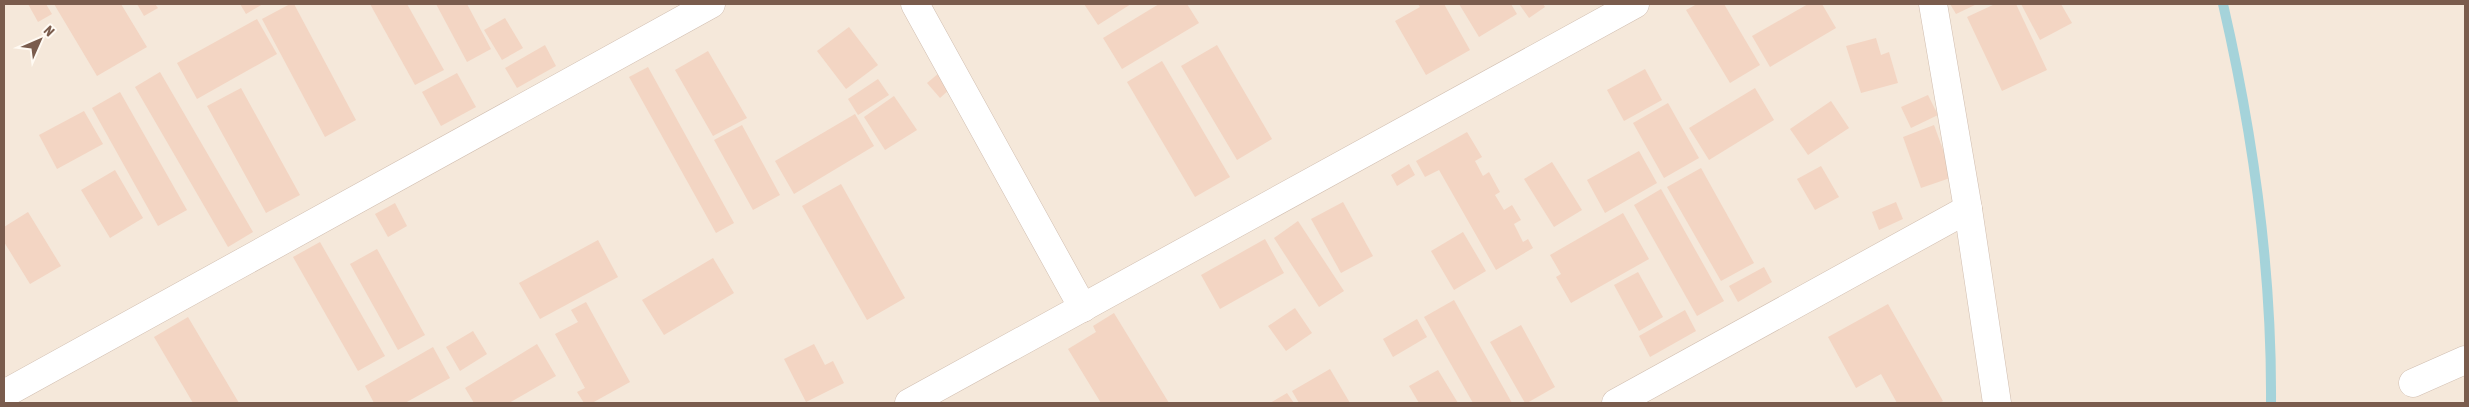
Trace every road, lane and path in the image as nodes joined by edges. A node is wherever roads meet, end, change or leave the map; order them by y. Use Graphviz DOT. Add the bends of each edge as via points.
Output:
graph roads {
  1 [pos="711,4"];
  2 [pos="915,4"];
  3 [pos="1635,4"];
  4 [pos="1933,4"];
  5 [pos="1968,209"];
  6 [pos="1083,308"];
  7 [pos="2465,360"];
  8 [pos="2413,383"];
  9 [pos="4,394"];
  10 [pos="909,403"];
  11 [pos="1616,403"];
  12 [pos="1997,403"];
  1 -- 9 [label="street"];
  2 -- 6 [label="street"];
  3 -- 6 [label="street"];
  4 -- 5 [label="street"];
  5 -- 11 [label="street"];
  5 -- 12 [label="street"];
  6 -- 10 [label="street"];
  7 -- 8 [label="street"];
}
